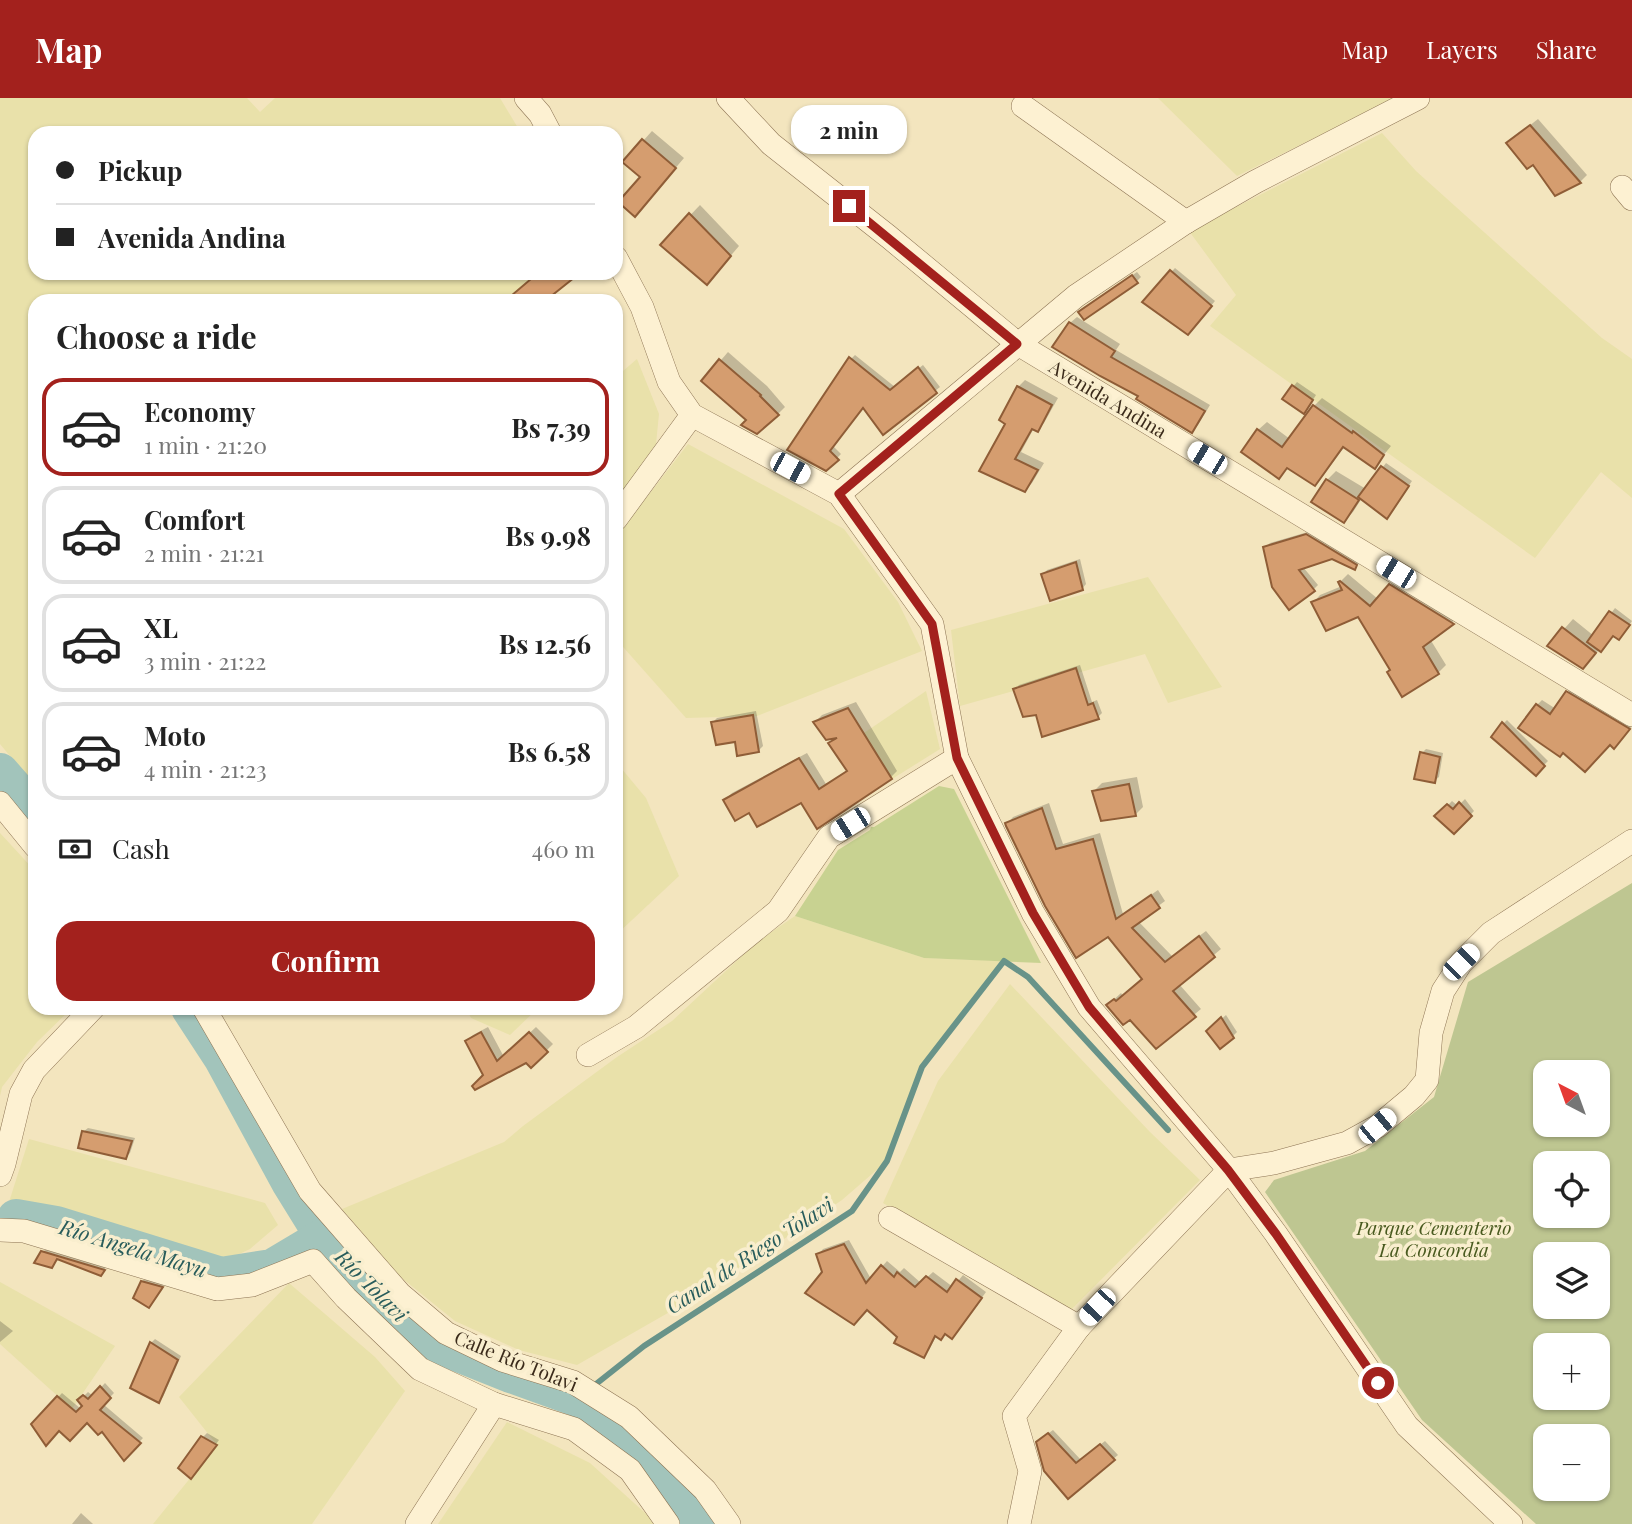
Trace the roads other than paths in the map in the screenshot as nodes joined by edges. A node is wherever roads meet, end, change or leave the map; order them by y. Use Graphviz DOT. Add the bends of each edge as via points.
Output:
graph roads {
  1 [pos="528,98"];
  2 [pos="728,98"];
  3 [pos="1418,98"];
  4 [pos="1023,106"];
  5 [pos="546,126"];
  6 [pos="1186,222"];
  7 [pos="623,271"];
  8 [pos="1017,344"];
  9 [pos="692,415"];
  10 [pos="839,494"];
  11 [pos="623,509"];
  12 [pos="1632,715"];
  13 [pos="957,758"];
  14 [pos="0,803"];
  15 [pos="28,837"];
  16 [pos="1632,841"];
  17 [pos="86,1015"];
  18 [pos="208,1015"];
  19 [pos="588,1055"];
  20 [pos="1228,1170"];
  21 [pos="0,1175"];
  22 [pos="890,1218"];
  23 [pos="0,1230"];
  24 [pos="1079,1327"];
  25 [pos="494,1404"];
  26 [pos="417,1524"];
  27 [pos="668,1524"];
  28 [pos="729,1524"];
  29 [pos="1019,1524"];
  30 [pos="1511,1524"];
  1 -- 5 [label="street"];
  2 -- 8 [label="street, Avenida Andina" via="771,144"];
  3 -- 6 [label="street"];
  4 -- 6 [label="street"];
  6 -- 8 [label="street" via="1076,296"];
  7 -- 9 [label="street" via="642,307 669,382"];
  8 -- 10 [label="street"];
  8 -- 12 [label="street, Avenida Andina"];
  9 -- 10 [label="street"];
  9 -- 11 [label="street"];
  10 -- 13 [label="street" via="932,624"];
  13 -- 19 [label="street" via="829,837 778,911 636,1027"];
  13 -- 20 [label="street" via="1033,913 1089,1007"];
  14 -- 15 [label="street"];
  16 -- 20 [label="street" via="1491,933 1461,962 1443,991 1431,1033 1427,1080 1414,1096 1347,1143"];
  17 -- 21 [label="street" via="33,1070 21,1094"];
  18 -- 28 [label="street, Calle Río Tolavi" via="310,1191 400,1294 446,1333 502,1360 573,1382 629,1417 705,1490"];
  20 -- 24 [label="street"];
  20 -- 30 [label="street" via="1407,1426"];
  22 -- 24 [label="street"];
  23 -- 25 [label="street" via="24,1231 217,1289 252,1285 313,1261 420,1369"];
  24 -- 29 [label="street" via="1014,1416 1030,1471"];
  25 -- 26 [label="street"];
  25 -- 27 [label="street" via="574,1429 630,1470"];
}
